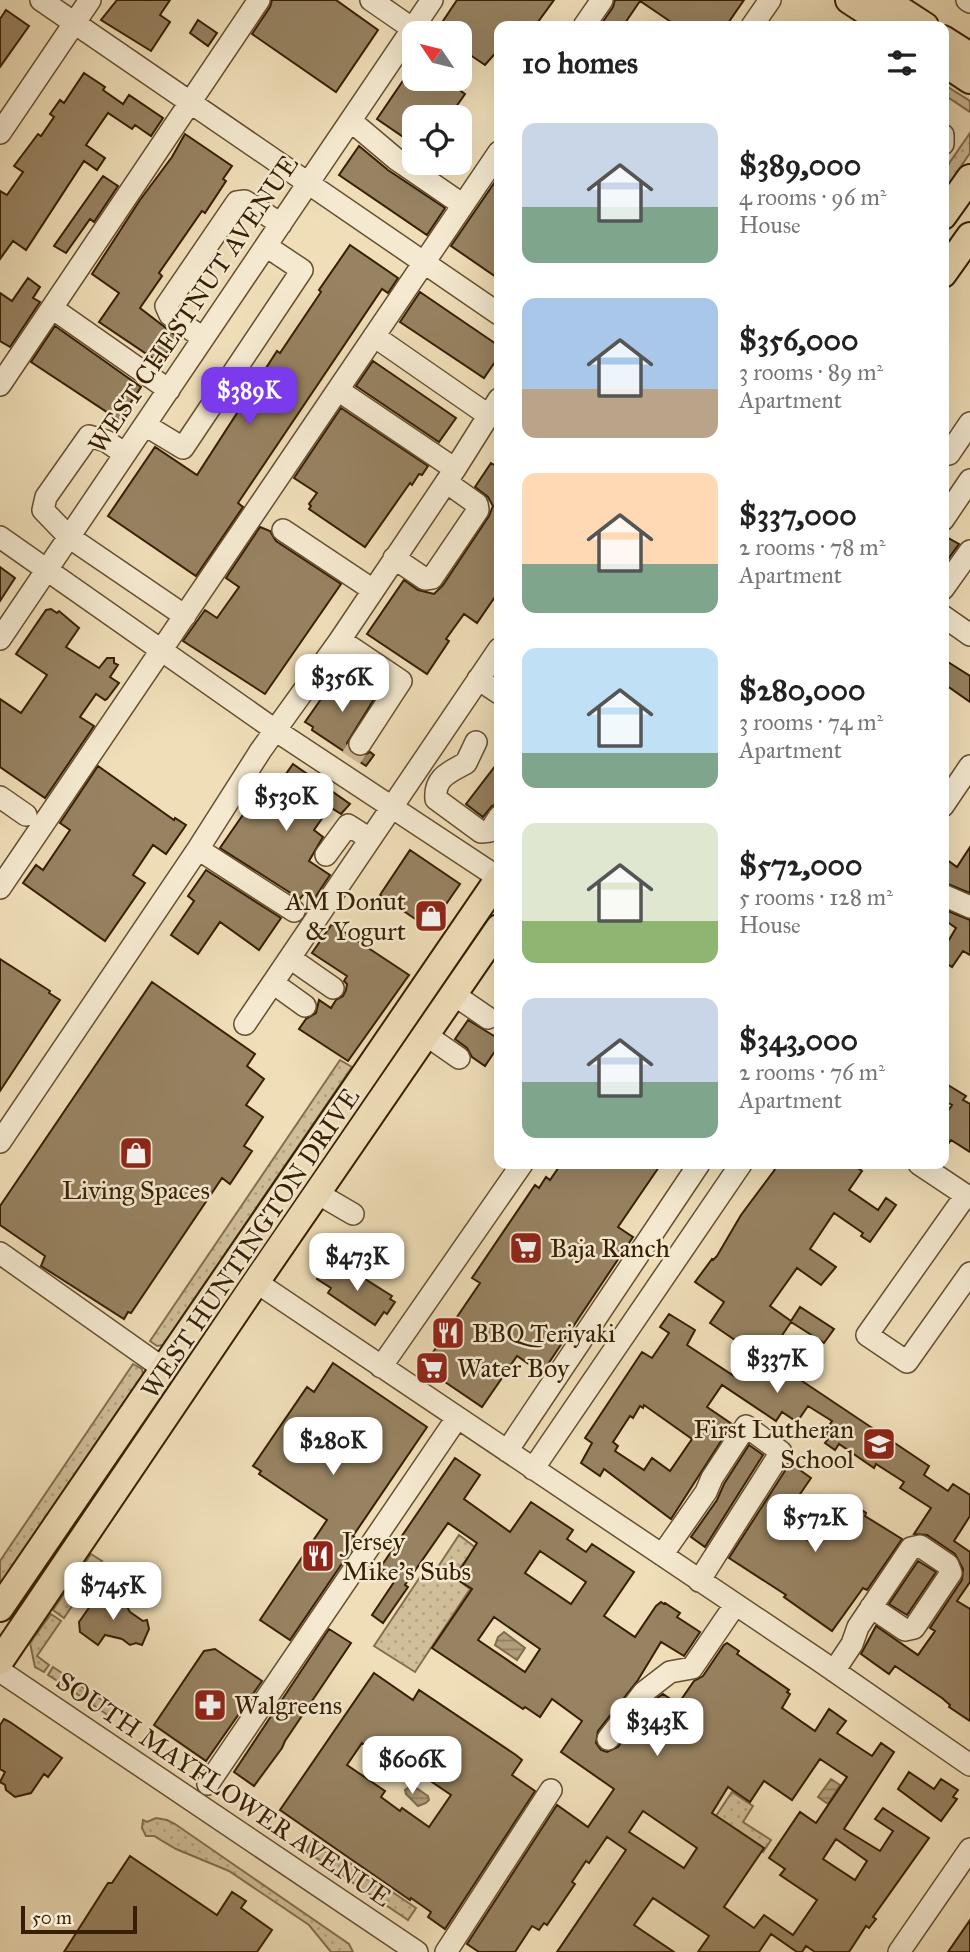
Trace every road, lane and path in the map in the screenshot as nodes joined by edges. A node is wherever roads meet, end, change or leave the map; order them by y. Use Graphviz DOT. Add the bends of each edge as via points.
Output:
graph roads {
  1 [pos="41,0"];
  2 [pos="90,0"];
  3 [pos="259,0"];
  4 [pos="371,0"];
  5 [pos="432,0"];
  6 [pos="602,0"];
  7 [pos="770,0"];
  8 [pos="849,0"];
  9 [pos="894,9"];
  10 [pos="402,21"];
  11 [pos="418,21"];
  12 [pos="587,21"];
  13 [pos="755,21"];
  14 [pos="916,21"];
  15 [pos="74,23"];
  16 [pos="949,42"];
  17 [pos="402,45"];
  18 [pos="970,56"];
  19 [pos="949,66"];
  20 [pos="970,80"];
  21 [pos="190,101"];
  22 [pos="351,121"];
  23 [pos="0,133"];
  24 [pos="494,159"];
  25 [pos="970,177"];
  26 [pos="307,184"];
  27 [pos="463,205"];
  28 [pos="949,207"];
  29 [pos="281,224"];
  30 [pos="970,236"];
  31 [pos="266,246"];
  32 [pos="424,264"];
  33 [pos="949,266"];
  34 [pos="52,308"];
  35 [pos="494,311"];
  36 [pos="374,337"];
  37 [pos="203,338"];
  38 [pos="0,386"];
  39 [pos="169,390"];
  40 [pos="338,390"];
  41 [pos="494,407"];
  42 [pos="970,423"];
  43 [pos="145,425"];
  44 [pos="125,454"];
  45 [pos="949,454"];
  46 [pos="450,476"];
  47 [pos="970,480"];
  48 [pos="949,511"];
  49 [pos="283,530"];
  50 [pos="0,537"];
  51 [pos="69,537"];
  52 [pos="970,551"];
  53 [pos="394,558"];
  54 [pos="47,569"];
  55 [pos="949,581"];
  56 [pos="373,590"];
  57 [pos="185,616"];
  58 [pos="949,620"];
  59 [pos="970,635"];
  60 [pos="0,639"];
  61 [pos="340,640"];
  62 [pos="160,650"];
  63 [pos="494,656"];
  64 [pos="478,679"];
  65 [pos="494,690"];
  66 [pos="275,730"];
  67 [pos="476,742"];
  68 [pos="351,759"];
  69 [pos="970,766"];
  70 [pos="0,797"];
  71 [pos="956,798"];
  72 [pos="391,808"];
  73 [pos="26,815"];
  74 [pos="494,825"];
  75 [pos="370,839"];
  76 [pos="198,849"];
  77 [pos="326,855"];
  78 [pos="494,875"];
  79 [pos="494,885"];
  80 [pos="0,888"];
  81 [pos="949,898"];
  82 [pos="970,907"];
  83 [pos="295,911"];
  84 [pos="494,936"];
  85 [pos="290,958"];
  86 [pos="273,983"];
  87 [pos="333,988"];
  88 [pos="453,994"];
  89 [pos="305,1006"];
  90 [pos="488,1018"];
  91 [pos="245,1024"];
  92 [pos="426,1035"];
  93 [pos="459,1058"];
  94 [pos="8,1114"];
  95 [pos="0,1142"];
  96 [pos="519,1169"];
  97 [pos="696,1169"];
  98 [pos="738,1169"];
  99 [pos="926,1169"];
  100 [pos="289,1185"];
  101 [pos="317,1193"];
  102 [pos="968,1197"];
  103 [pos="353,1214"];
  104 [pos="0,1252"];
  105 [pos="970,1273"];
  106 [pos="256,1282"];
  107 [pos="192,1329"];
  108 [pos="381,1367"];
  109 [pos="164,1369"];
  110 [pos="457,1418"];
  111 [pos="157,1428"];
  112 [pos="506,1451"];
  113 [pos="533,1469"];
  114 [pos="662,1555"];
  115 [pos="699,1581"];
  116 [pos="735,1605"];
  117 [pos="872,1607"];
  118 [pos="0,1608"];
  119 [pos="0,1661"];
  120 [pos="0,1671"];
  121 [pos="834,1671"];
  122 [pos="608,1739"];
  123 [pos="970,1765"];
  124 [pos="208,1784"];
  125 [pos="551,1790"];
  126 [pos="970,1849"];
  127 [pos="417,1952"];
  128 [pos="446,1952"];
  129 [pos="899,1952"];
  1 -- 15 [label="street"];
  2 -- 15 [label="street"];
  3 -- 21 [label="street"];
  4 -- 10 [label="street"];
  5 -- 11 [label="street, WEST CHESTNUT AVENUE"];
  6 -- 12 [label="street"];
  7 -- 13 [label="street"];
  8 -- 9 [label="main road"];
  9 -- 14 [label="main road"];
  15 -- 21 [label="street"];
  15 -- 23 [label="street"];
  16 -- 18 [label="main road"];
  17 -- 22 [label="street, WEST CHESTNUT AVENUE"];
  19 -- 20 [label="main road"];
  21 -- 26 [label="street"];
  21 -- 34 [label="street"];
  22 -- 26 [label="street, WEST CHESTNUT AVENUE"];
  22 -- 27 [label="street"];
  24 -- 27 [label="street"];
  25 -- 28 [label="main road"];
  26 -- 29 [label="street, WEST CHESTNUT AVENUE"];
  26 -- 32 [label="street"];
  27 -- 32 [label="street"];
  29 -- 31 [label="street, WEST CHESTNUT AVENUE"];
  29 -- 37 [label="street" via="245,201 237,202 166,306 170,315"];
  30 -- 33 [label="main road"];
  31 -- 37 [label="street, WEST CHESTNUT AVENUE"];
  31 -- 43 [label="street" via="302,270 183,448"];
  32 -- 35 [label="street"];
  32 -- 36 [label="street"];
  34 -- 38 [label="street"];
  34 -- 39 [label="street"];
  36 -- 40 [label="street"];
  36 -- 41 [label="street"];
  37 -- 39 [label="street, WEST CHESTNUT AVENUE"];
  39 -- 43 [label="street, WEST CHESTNUT AVENUE"];
  40 -- 46 [label="street"];
  40 -- 57 [label="street"];
  41 -- 46 [label="street"];
  42 -- 45 [label="street"];
  43 -- 44 [label="street, WEST CHESTNUT AVENUE"];
  44 -- 51 [label="street, WEST CHESTNUT AVENUE"];
  44 -- 51 [label="street" via="89,436 46,496 43,510"];
  46 -- 53 [label="street"];
  46 -- 53 [label="street" via="478,510 432,578 425,579"];
  47 -- 48 [label="street"];
  49 -- 56 [label="street"];
  50 -- 54 [label="street"];
  51 -- 54 [label="street, WEST CHESTNUT AVENUE"];
  51 -- 57 [label="street"];
  52 -- 55 [label="street"];
  53 -- 56 [label="street"];
  54 -- 60 [label="street, WEST CHESTNUT AVENUE"];
  54 -- 62 [label="street"];
  56 -- 61 [label="street"];
  57 -- 62 [label="street"];
  58 -- 59 [label="street"];
  61 -- 66 [label="street"];
  61 -- 68 [label="street" via="401,681"];
  62 -- 66 [label="street"];
  62 -- 80 [label="street"];
  63 -- 64 [label="street"];
  64 -- 65 [label="street"];
  64 -- 72 [label="street"];
  66 -- 68 [label="street"];
  66 -- 76 [label="street"];
  67 -- 74 [label="street" via="466,762 442,776 436,799 481,832"];
  68 -- 72 [label="street"];
  69 -- 71 [label="street"];
  70 -- 73 [label="street"];
  72 -- 75 [label="street"];
  72 -- 78 [label="street"];
  75 -- 77 [label="street" via="348,825"];
  75 -- 85 [label="street"];
  76 -- 83 [label="street"];
  76 -- 94 [label="street"];
  79 -- 100 [label="main road, WEST HUNTINGTON DRIVE"];
  81 -- 82 [label="street"];
  84 -- 88 [label="main road, WEST HUNTINGTON DRIVE"];
  85 -- 86 [label="street"];
  85 -- 87 [label="street"];
  86 -- 89 [label="street"];
  86 -- 91 [label="street"];
  88 -- 90 [label="street"];
  88 -- 92 [label="main road, WEST HUNTINGTON DRIVE"];
  92 -- 93 [label="street"];
  92 -- 101 [label="main road, WEST HUNTINGTON DRIVE"];
  94 -- 95 [label="street"];
  96 -- 108 [label="street"];
  97 -- 112 [label="street"];
  98 -- 113 [label="street"];
  99 -- 102 [label="street"];
  100 -- 106 [label="main road" via="284,1211 252,1258"];
  100 -- 107 [label="main road, WEST HUNTINGTON DRIVE"];
  101 -- 103 [label="street"];
  101 -- 106 [label="main road, WEST HUNTINGTON DRIVE"];
  102 -- 105 [label="street" via="867,1335 907,1362"];
  104 -- 109 [label="street"];
  106 -- 108 [label="street"];
  106 -- 111 [label="main road, WEST HUNTINGTON DRIVE"];
  107 -- 109 [label="main road, WEST HUNTINGTON DRIVE"];
  107 -- 111 [label="main road" via="192,1347 185,1363 152,1411"];
  108 -- 110 [label="street"];
  109 -- 118 [label="main road, WEST HUNTINGTON DRIVE"];
  110 -- 112 [label="street"];
  110 -- 124 [label="street"];
  111 -- 119 [label="main road, WEST HUNTINGTON DRIVE"];
  112 -- 113 [label="street"];
  113 -- 114 [label="street"];
  114 -- 115 [label="street"];
  114 -- 115 [label="street" via="746,1426 780,1452"];
  115 -- 116 [label="street"];
  116 -- 121 [label="street"];
  116 -- 122 [label="street" via="692,1668 670,1672 644,1692"];
  117 -- 121 [label="street"];
  120 -- 127 [label="street, SOUTH MAYFLOWER AVENUE"];
  121 -- 123 [label="street"];
  125 -- 128 [label="street"];
  126 -- 129 [label="street"];
}
